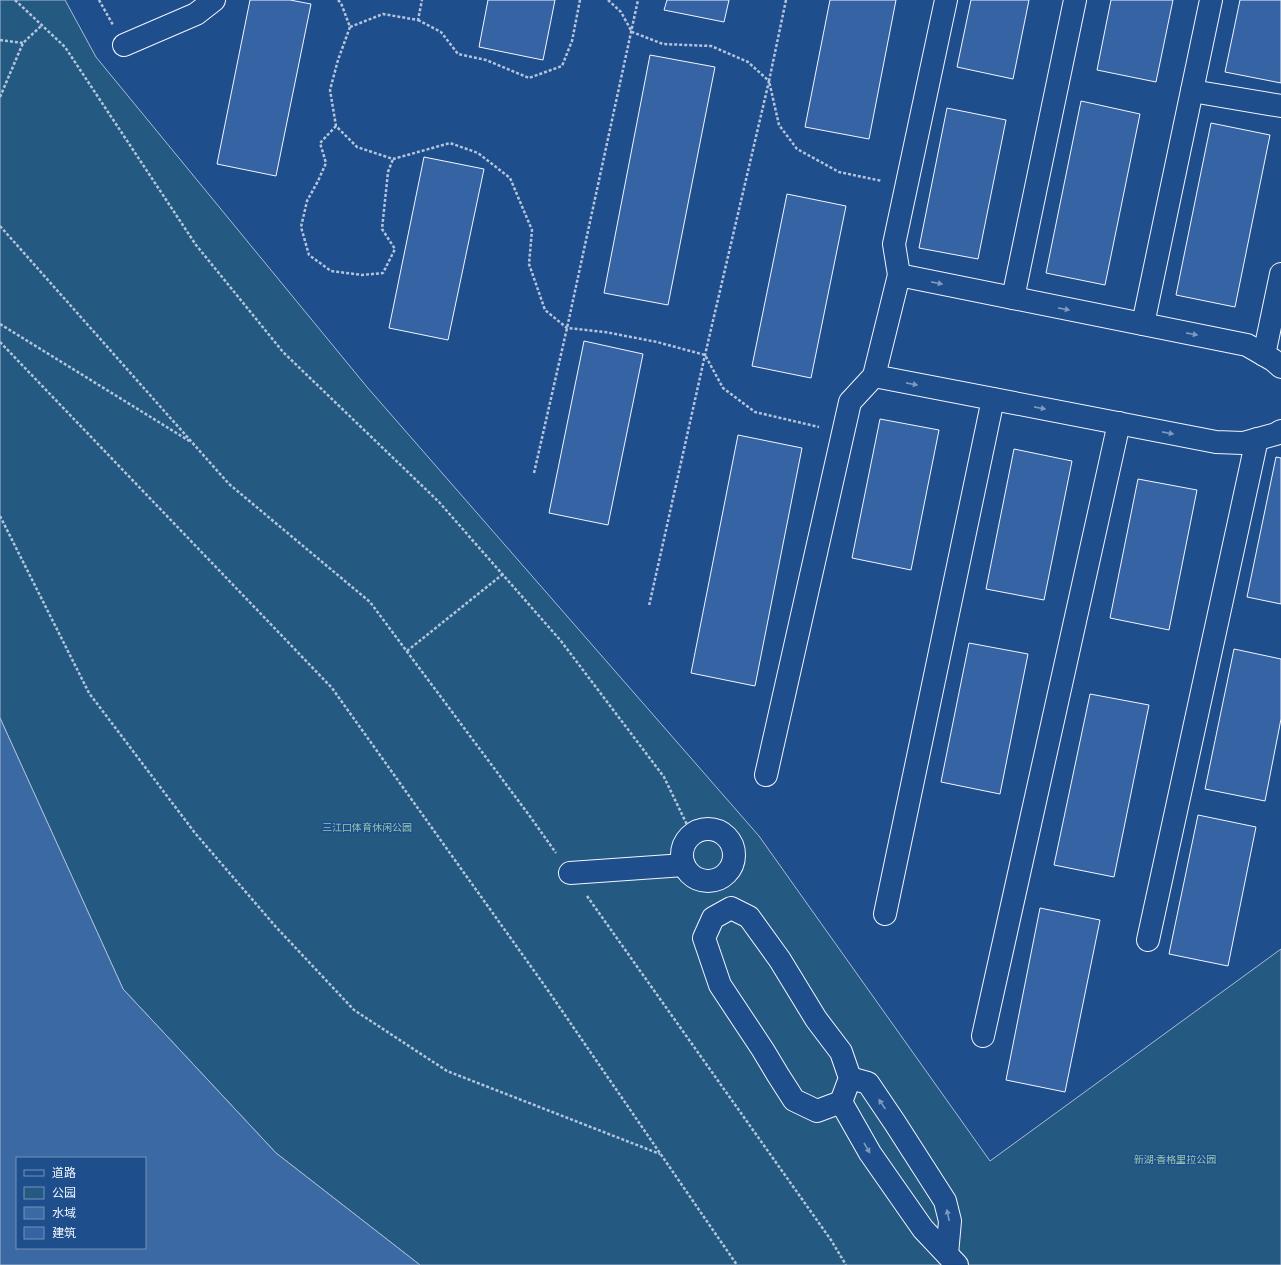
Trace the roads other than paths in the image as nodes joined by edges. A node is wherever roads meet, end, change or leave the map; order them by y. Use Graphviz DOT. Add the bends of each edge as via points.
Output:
graph roads {
  1 [pos="214,0"];
  2 [pos="946,0"];
  3 [pos="1075,0"];
  4 [pos="1211,0"];
  5 [pos="124,45"];
  6 [pos="1192,91"];
  7 [pos="1281,106"];
  8 [pos="1281,274"];
  9 [pos="899,276"];
  10 [pos="1013,298"];
  11 [pos="1143,324"];
  12 [pos="1273,361"];
  13 [pos="874,376"];
  14 [pos="993,399"];
  15 [pos="1119,423"];
  16 [pos="1281,431"];
  17 [pos="1257,439"];
  18 [pos="766,775"];
  19 [pos="684,865"];
  20 [pos="570,873"];
  21 [pos="713,881"];
  22 [pos="731,908"];
  23 [pos="885,914"];
  24 [pos="1148,940"];
  25 [pos="983,1036"];
  26 [pos="850,1078"];
  27 [pos="841,1102"];
  28 [pos="952,1259"];
  1 -- 5 [label="street" via="196,14"];
  2 -- 9 [label="street" via="894,244"];
  3 -- 10 [label="street"];
  4 -- 6 [label="street"];
  6 -- 7 [label="street"];
  6 -- 11 [label="street"];
  8 -- 12 [label="street"];
  9 -- 10 [label="street, one-way"];
  9 -- 13 [label="street"];
  10 -- 11 [label="street, one-way"];
  11 -- 12 [label="street, one-way" via="1247,345"];
  13 -- 14 [label="street, one-way"];
  13 -- 18 [label="street" via="850,402"];
  14 -- 15 [label="street, one-way"];
  14 -- 23 [label="street"];
  15 -- 17 [label="street, one-way" via="1216,442 1243,443"];
  15 -- 25 [label="street"];
  16 -- 17 [label="street"];
  17 -- 24 [label="street"];
  19 -- 20 [label="street"];
  19 -- 21 [label="street" via="696,878"];
  19 -- 21 [label="street" via="683,849 692,835 707,829 716,830 729,840 734,855 733,864 725,875"];
  21 -- 22 [label="street"];
  22 -- 26 [label="street" via="750,917 816,1019 841,1052"];
  22 -- 27 [label="street" via="713,918 704,938 720,985 794,1100 817,1111"];
  26 -- 27 [label="street"];
  28 -- 26 [label="street, one-way" via="950,1221 945,1201 868,1083"];
  27 -- 28 [label="street, one-way" via="870,1153 923,1229"];
}
